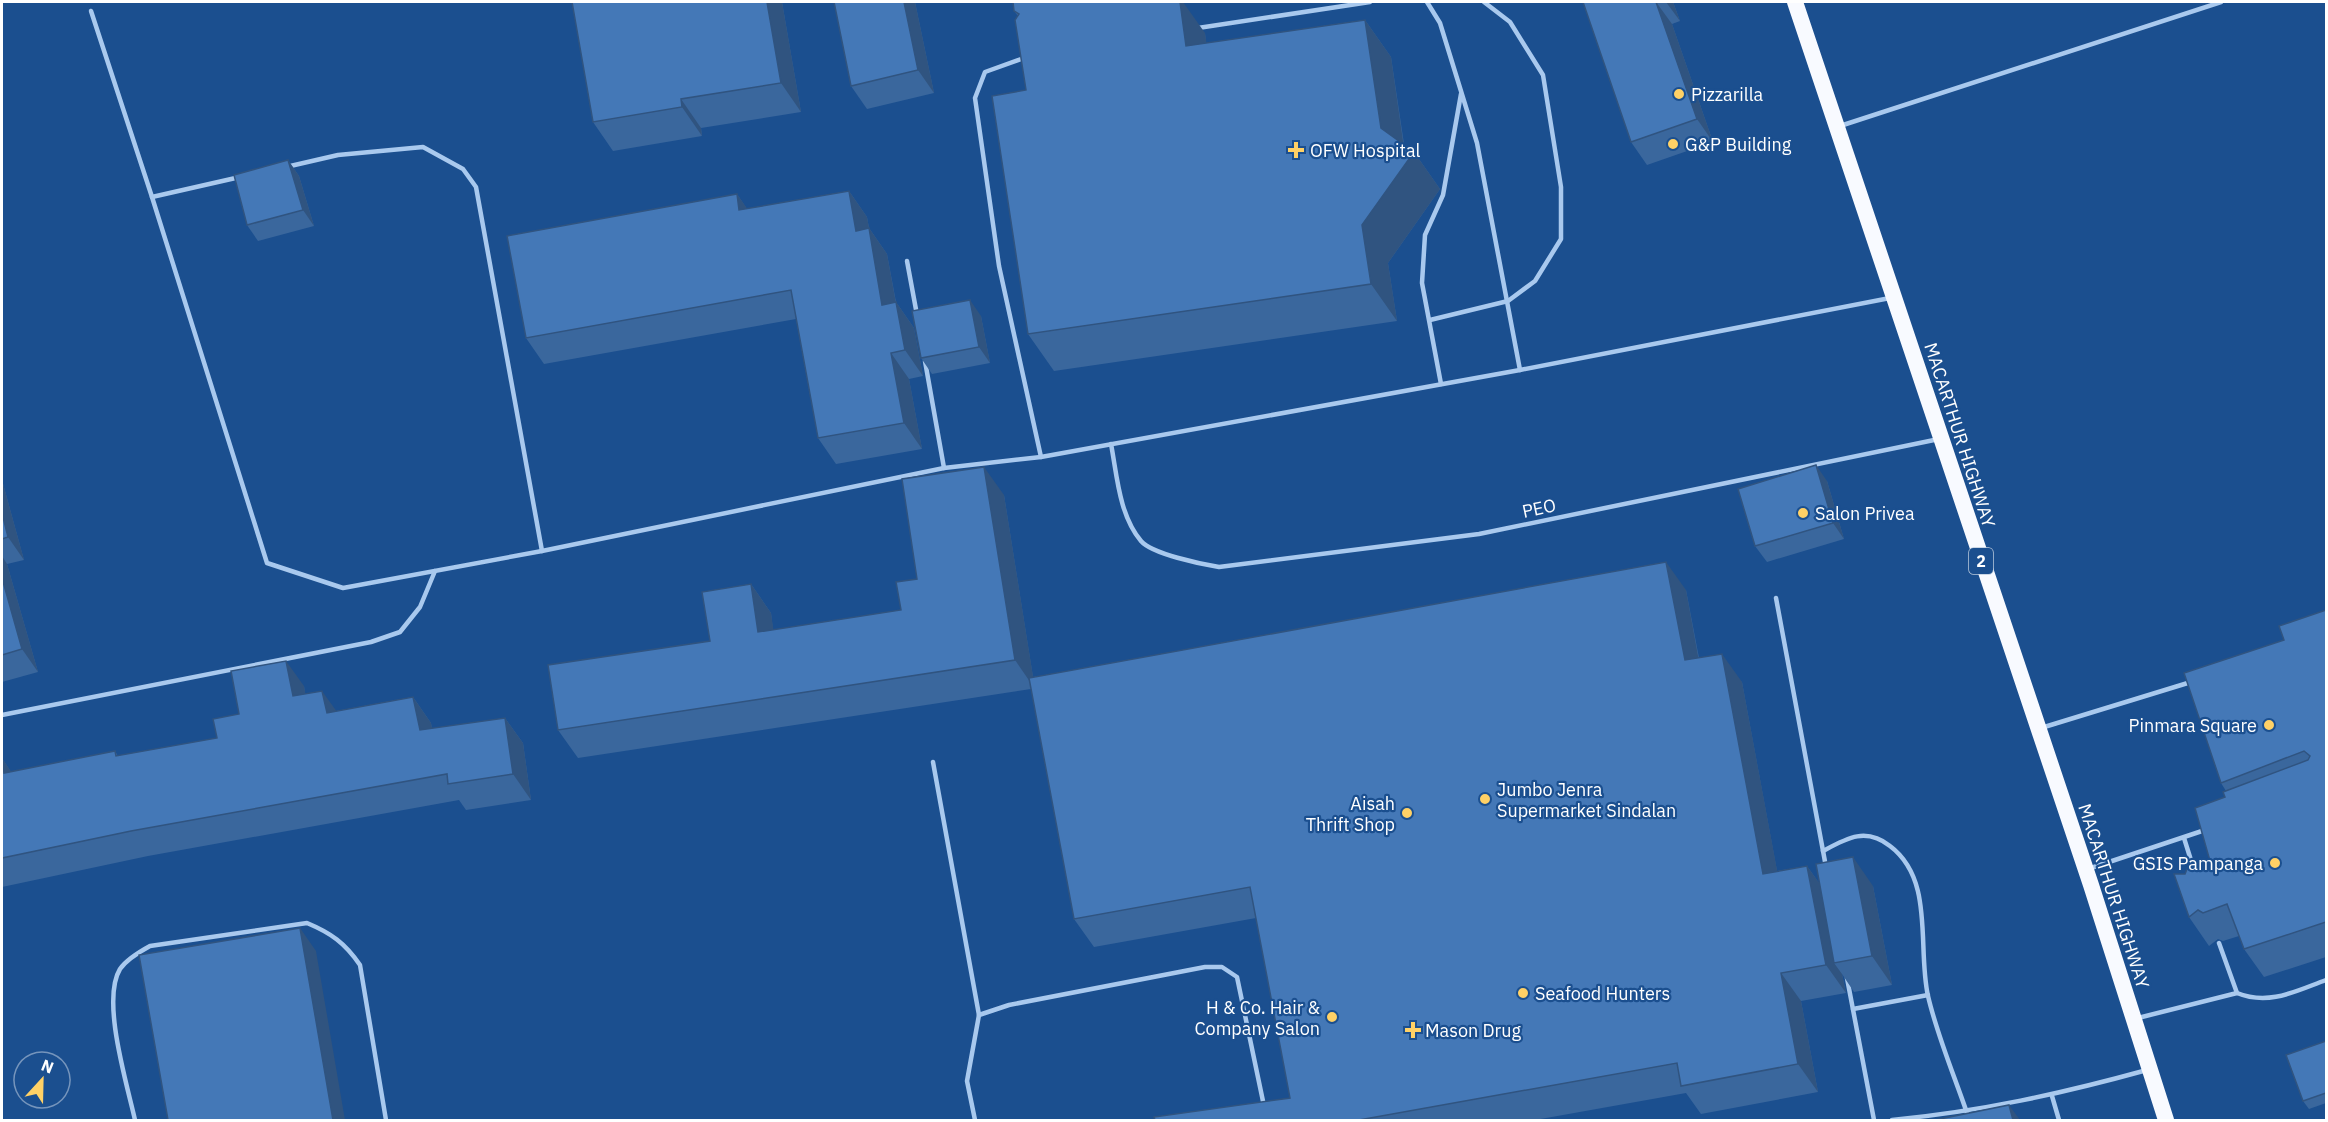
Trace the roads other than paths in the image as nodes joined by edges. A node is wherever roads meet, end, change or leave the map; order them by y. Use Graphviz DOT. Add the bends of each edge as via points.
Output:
graph roads {
  1 [pos="1370,2"];
  2 [pos="1427,2"];
  3 [pos="1484,2"];
  4 [pos="1795,2"];
  5 [pos="2221,2"];
  6 [pos="91,11"];
  7 [pos="1193,28"];
  8 [pos="1031,55"];
  9 [pos="1461,91"];
  10 [pos="1837,127"];
  11 [pos="280,168"];
  12 [pos="245,176"];
  13 [pos="152,197"];
  14 [pos="908,261"];
  15 [pos="1895,297"];
  16 [pos="1508,301"];
  17 [pos="918,318"];
  18 [pos="1430,320"];
  19 [pos="924,353"];
  20 [pos="1520,370"];
  21 [pos="1441,384"];
  22 [pos="1941,439"];
  23 [pos="1111,444"];
  24 [pos="1041,457"];
  25 [pos="944,468"];
  26 [pos="542,551"];
  27 [pos="435,571"];
  28 [pos="1776,598"];
  29 [pos="2194,681"];
  30 [pos="2,716"];
  31 [pos="2038,729"];
  32 [pos="933,762"];
  33 [pos="2214,826"];
  34 [pos="2184,838"];
  35 [pos="1823,851"];
  36 [pos="2085,870"];
  37 [pos="1827,871"];
  38 [pos="2197,879"];
  39 [pos="2219,943"];
  40 [pos="1845,966"];
  41 [pos="2326,980"];
  42 [pos="2237,993"];
  43 [pos="1928,995"];
  44 [pos="1853,1009"];
  45 [pos="979,1016"];
  46 [pos="2134,1019"];
  47 [pos="2150,1069"];
  48 [pos="2052,1096"];
  49 [pos="1265,1109"];
  50 [pos="1967,1113"];
  51 [pos="135,1120"];
  52 [pos="386,1120"];
  53 [pos="975,1120"];
  54 [pos="1874,1120"];
  55 [pos="1892,1120"];
  56 [pos="2059,1120"];
  57 [pos="2166,1120"];
  1 -- 7 [label="lane"];
  2 -- 9 [label="lane" via="1440,23"];
  3 -- 16 [label="lane" via="1510,22 1543,75 1561,187 1561,239 1535,281"];
  4 -- 10 [label="highway, MACARTHUR HIGHWAY / 2"];
  5 -- 10 [label="lane"];
  6 -- 13 [label="lane"];
  8 -- 24 [label="lane" via="985,72 975,98 999,266"];
  9 -- 16 [label="lane" via="1477,143"];
  9 -- 18 [label="lane" via="1443,195 1425,235 1422,283"];
  10 -- 15 [label="highway, MACARTHUR HIGHWAY / 2"];
  11 -- 26 [label="lane" via="338,155 423,147 463,169 476,187"];
  12 -- 13 [label="lane"];
  13 -- 27 [label="lane" via="267,563 343,588"];
  14 -- 17 [label="lane"];
  15 -- 20 [label="lane"];
  15 -- 22 [label="highway, MACARTHUR HIGHWAY / 2"];
  16 -- 18 [label="lane"];
  16 -- 20 [label="lane"];
  18 -- 21 [label="lane"];
  19 -- 25 [label="lane"];
  20 -- 21 [label="lane"];
  21 -- 23 [label="lane"];
  22 -- 23 [label="lane, PEO" via="1479,534 1219,567 1178,558 1142,542 1124,509"];
  22 -- 31 [label="highway, MACARTHUR HIGHWAY / 2"];
  23 -- 24 [label="lane"];
  24 -- 25 [label="lane"];
  25 -- 26 [label="lane"];
  26 -- 27 [label="lane"];
  27 -- 30 [label="lane" via="420,607 400,632 370,642"];
  28 -- 35 [label="lane"];
  29 -- 31 [label="lane"];
  31 -- 36 [label="highway, MACARTHUR HIGHWAY / 2"];
  32 -- 45 [label="lane"];
  33 -- 34 [label="lane"];
  34 -- 36 [label="lane"];
  34 -- 38 [label="lane"];
  35 -- 37 [label="lane"];
  35 -- 43 [label="lane" via="1859,836 1879,837 1909,865 1918,888"];
  36 -- 46 [label="highway, MACARTHUR HIGHWAY / 2"];
  39 -- 42 [label="lane"];
  40 -- 44 [label="lane"];
  41 -- 42 [label="lane" via="2273,999 2253,1000"];
  42 -- 46 [label="lane"];
  43 -- 44 [label="lane"];
  43 -- 50 [label="lane"];
  44 -- 54 [label="lane"];
  45 -- 49 [label="lane" via="1009,1005 1222,967 1237,978"];
  45 -- 53 [label="lane" via="967,1081"];
  46 -- 47 [label="highway, MACARTHUR HIGHWAY / 2"];
  47 -- 48 [label="lane"];
  47 -- 57 [label="highway, MACARTHUR HIGHWAY / 2"];
  48 -- 50 [label="lane"];
  48 -- 56 [label="lane"];
  50 -- 55 [label="lane"];
  51 -- 52 [label="lane" via="112,1012 114,985 121,968 150,946 307,923 347,945 360,964"];
}
